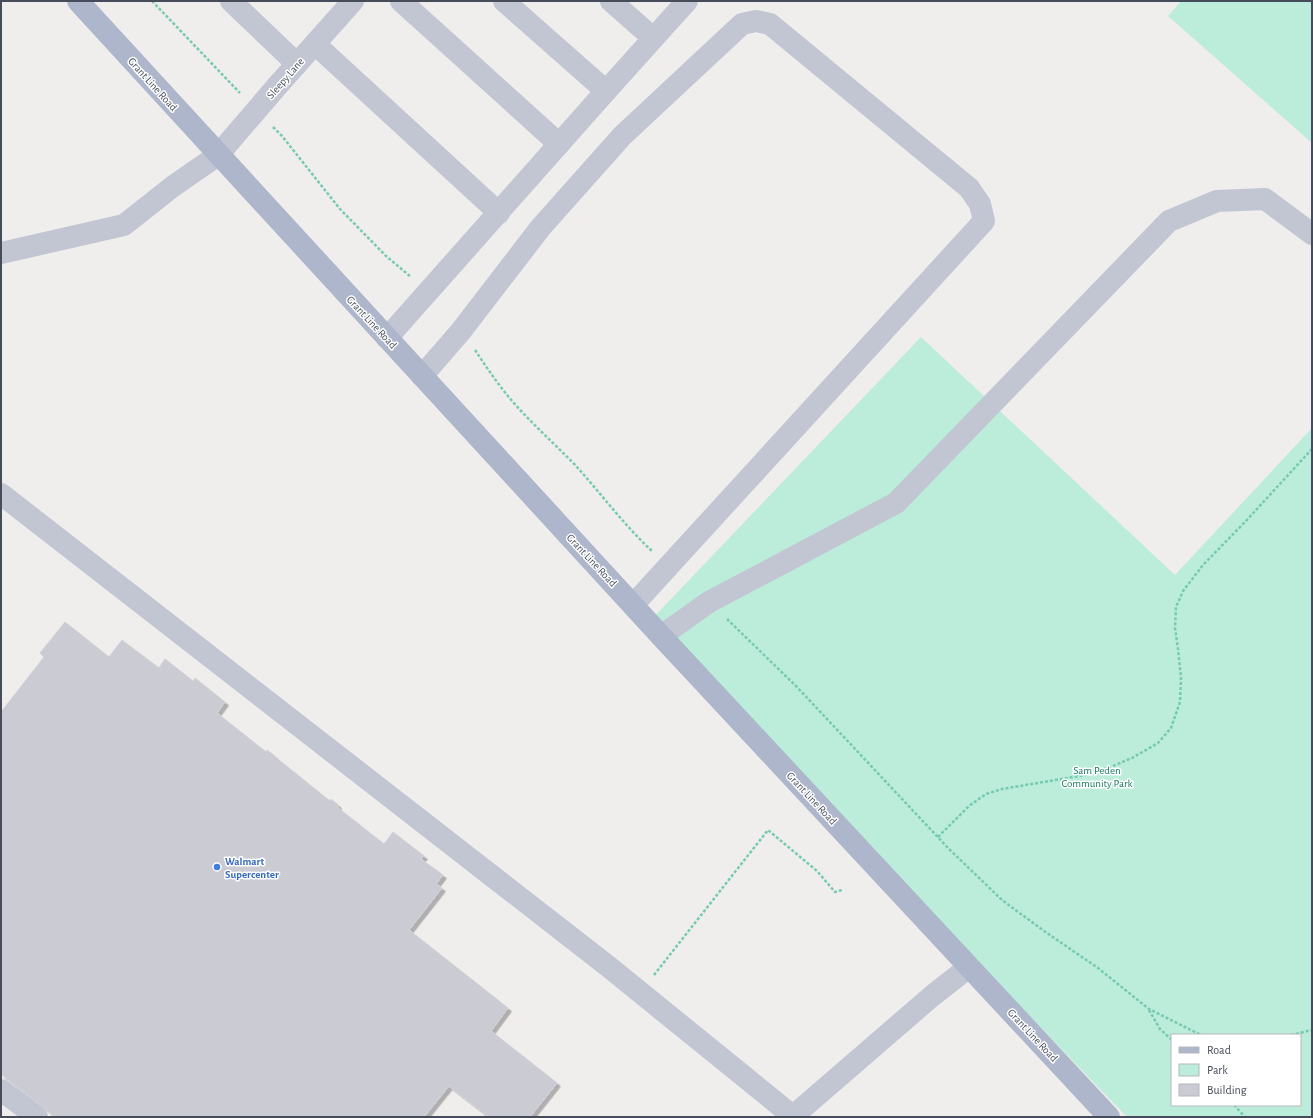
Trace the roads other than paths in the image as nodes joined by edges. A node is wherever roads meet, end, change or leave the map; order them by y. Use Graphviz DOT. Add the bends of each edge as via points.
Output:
graph roads {
  1 [pos="78,1"];
  2 [pos="231,1"];
  3 [pos="353,1"];
  4 [pos="401,1"];
  5 [pos="504,1"];
  6 [pos="611,1"];
  7 [pos="687,1"];
  8 [pos="653,38"];
  9 [pos="315,44"];
  10 [pos="297,64"];
  11 [pos="606,91"];
  12 [pos="559,144"];
  13 [pos="218,155"];
  14 [pos="499,213"];
  15 [pos="1312,234"];
  16 [pos="1,253"];
  17 [pos="388,338"];
  18 [pos="422,376"];
  19 [pos="1,494"];
  20 [pos="633,605"];
  21 [pos="661,636"];
  22 [pos="969,968"];
  23 [pos="1,1090"];
  24 [pos="37,1117"];
  25 [pos="793,1117"];
  26 [pos="1109,1117"];
  1 -- 13 [label="main road, Grant Line Road"];
  2 -- 10 [label="street"];
  3 -- 9 [label="street, Sleepy Lane"];
  4 -- 12 [label="street"];
  5 -- 11 [label="street"];
  6 -- 8 [label="street"];
  7 -- 8 [label="street"];
  8 -- 11 [label="street"];
  9 -- 10 [label="street, Sleepy Lane"];
  9 -- 14 [label="street"];
  10 -- 13 [label="street, Sleepy Lane"];
  11 -- 12 [label="street"];
  12 -- 14 [label="street"];
  13 -- 16 [label="street, Sleepy Lane" via="124,225"];
  13 -- 17 [label="main road, Grant Line Road"];
  14 -- 17 [label="street"];
  15 -- 21 [label="street" via="1265,199 1217,201 1169,221 896,503 709,602"];
  17 -- 18 [label="main road, Grant Line Road"];
  18 -- 20 [label="main road, Grant Line Road"];
  18 -- 20 [label="street" via="461,331 541,227 622,136 742,24 756,21 770,24 969,188 980,204 984,221"];
  19 -- 25 [label="street" via="603,963"];
  20 -- 21 [label="main road, Grant Line Road"];
  21 -- 22 [label="main road, Grant Line Road"];
  22 -- 25 [label="street" via="932,996"];
  22 -- 26 [label="main road, Grant Line Road"];
  23 -- 24 [label="street"];
}
